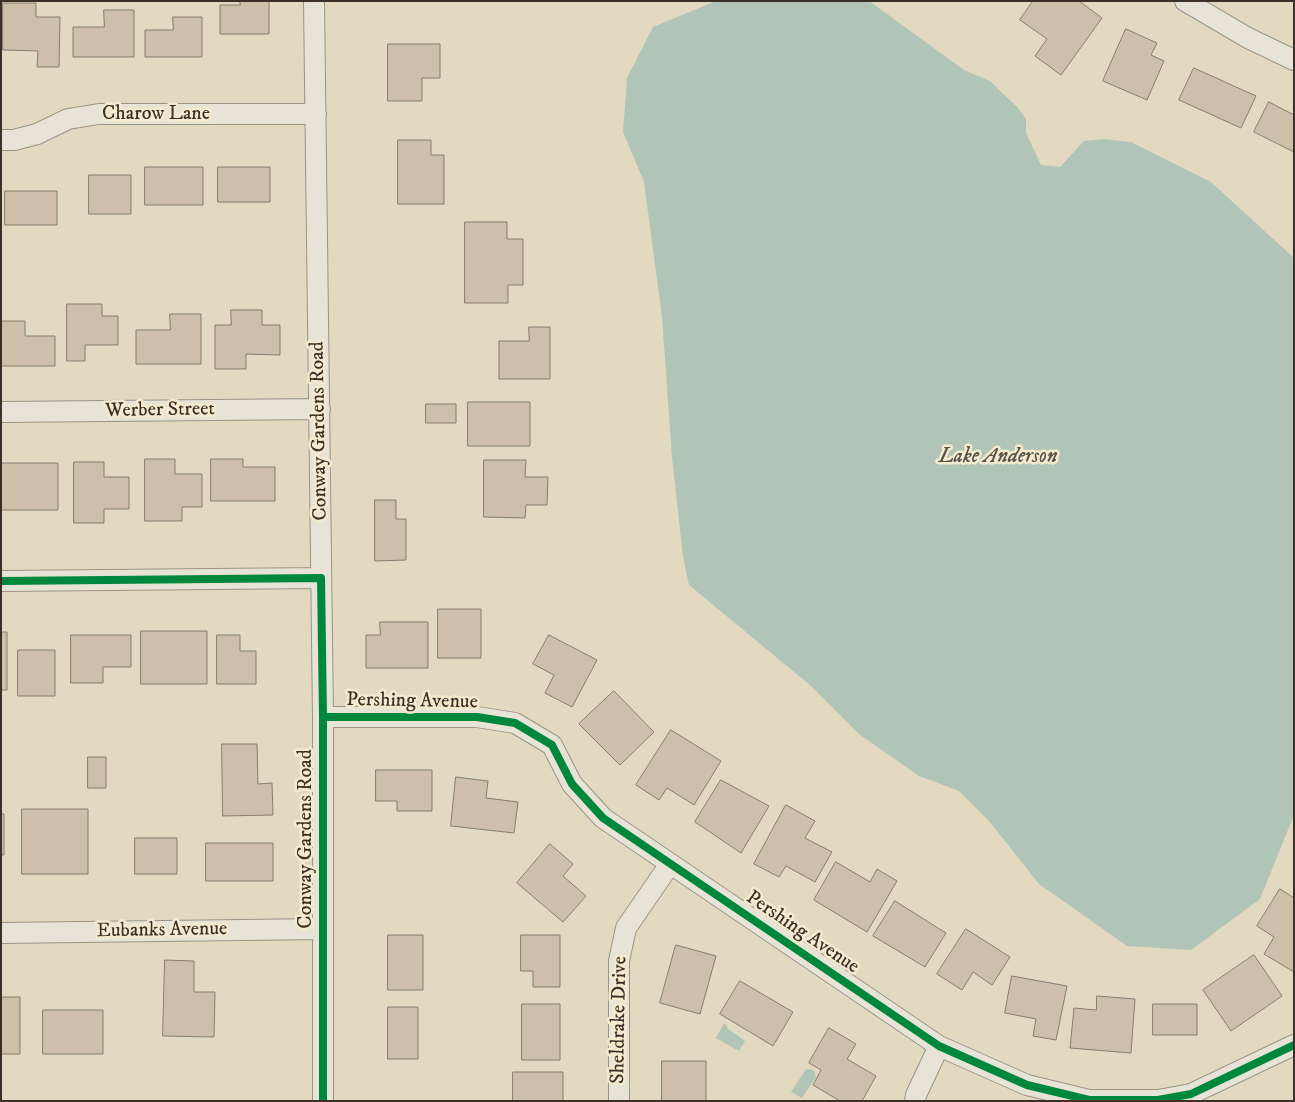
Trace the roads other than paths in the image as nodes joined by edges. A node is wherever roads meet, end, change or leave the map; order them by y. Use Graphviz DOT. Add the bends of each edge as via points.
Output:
graph roads {
  1 [pos="314,1"];
  2 [pos="1185,1"];
  3 [pos="1294,60"];
  4 [pos="316,114"];
  5 [pos="1,140"];
  6 [pos="320,409"];
  7 [pos="1,412"];
  8 [pos="321,578"];
  9 [pos="1,581"];
  10 [pos="324,717"];
  11 [pos="670,864"];
  12 [pos="323,929"];
  13 [pos="1,933"];
  14 [pos="1294,1045"];
  15 [pos="939,1046"];
  16 [pos="1191,1097"];
  17 [pos="323,1101"];
  18 [pos="619,1101"];
  19 [pos="915,1101"];
  1 -- 4 [label="street, Conway Gardens Road"];
  2 -- 3 [label="street" via="1248,38"];
  4 -- 5 [label="street, Charow Lane" via="99,114 68,119 37,134"];
  4 -- 6 [label="street, Conway Gardens Road"];
  6 -- 7 [label="street, Werber Street"];
  6 -- 8 [label="street, Conway Gardens Road"];
  8 -- 9 [label="street"];
  8 -- 10 [label="street, Conway Gardens Road"];
  10 -- 11 [label="street, Pershing Avenue" via="477,717 515,722 552,745 572,784 603,818"];
  10 -- 12 [label="street, Conway Gardens Road"];
  11 -- 15 [label="street, Pershing Avenue"];
  11 -- 18 [label="street, Sheldrake Drive" via="626,928 619,961"];
  12 -- 13 [label="street, Eubanks Avenue"];
  12 -- 17 [label="street, Conway Gardens Road"];
  14 -- 16 [label="street, Pershing Avenue"];
  15 -- 16 [label="street, Pershing Avenue" via="1027,1084 1089,1100"];
  15 -- 19 [label="street"];
}
